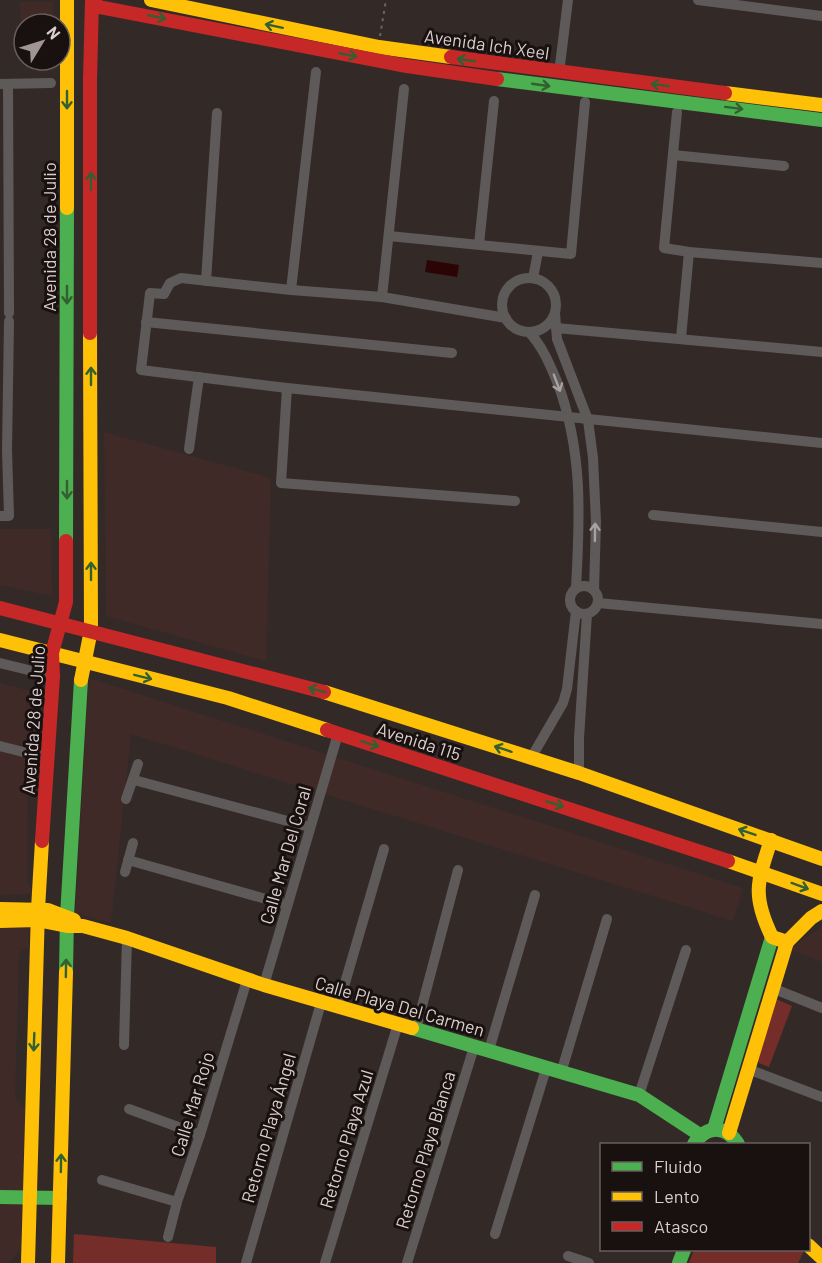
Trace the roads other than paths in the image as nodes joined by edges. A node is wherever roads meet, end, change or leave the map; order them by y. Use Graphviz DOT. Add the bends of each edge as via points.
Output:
graph roads {
  1 [pos="67,0"];
  2 [pos="151,0"];
  3 [pos="568,0"];
  4 [pos="698,0"];
  5 [pos="95,2"];
  6 [pos="752,3"];
  7 [pos="822,16"];
  8 [pos="316,72"];
  9 [pos="559,73"];
  10 [pos="51,83"];
  11 [pos="4,84"];
  12 [pos="404,89"];
  13 [pos="494,101"];
  14 [pos="585,102"];
  15 [pos="822,105"];
  16 [pos="677,112"];
  17 [pos="217,113"];
  18 [pos="822,120"];
  19 [pos="673,155"];
  20 [pos="784,166"];
  21 [pos="4,175"];
  22 [pos="389,236"];
  23 [pos="479,244"];
  24 [pos="538,252"];
  25 [pos="689,252"];
  26 [pos="822,263"];
  27 [pos="4,267"];
  28 [pos="533,278"];
  29 [pos="206,281"];
  30 [pos="291,290"];
  31 [pos="382,297"];
  32 [pos="555,314"];
  33 [pos="506,318"];
  34 [pos="146,322"];
  35 [pos="556,328"];
  36 [pos="529,332"];
  37 [pos="681,338"];
  38 [pos="822,352"];
  39 [pos="452,353"];
  40 [pos="4,358"];
  41 [pos="199,377"];
  42 [pos="287,388"];
  43 [pos="568,417"];
  44 [pos="588,420"];
  45 [pos="822,443"];
  46 [pos="189,449"];
  47 [pos="4,451"];
  48 [pos="515,501"];
  49 [pos="4,516"];
  50 [pos="653,516"];
  51 [pos="822,532"];
  52 [pos="576,588"];
  53 [pos="594,590"];
  54 [pos="598,603"];
  55 [pos="0,608"];
  56 [pos="582,613"];
  57 [pos="61,623"];
  58 [pos="822,624"];
  59 [pos="91,630"];
  60 [pos="0,640"];
  61 [pos="52,653"];
  62 [pos="0,663"];
  63 [pos="86,663"];
  64 [pos="53,676"];
  65 [pos="338,734"];
  66 [pos="0,746"];
  67 [pos="47,758"];
  68 [pos="531,758"];
  69 [pos="138,764"];
  70 [pos="579,773"];
  71 [pos="134,780"];
  72 [pos="126,799"];
  73 [pos="310,826"];
  74 [pos="771,840"];
  75 [pos="133,843"];
  76 [pos="384,849"];
  77 [pos="822,859"];
  78 [pos="128,860"];
  79 [pos="458,870"];
  80 [pos="760,871"];
  81 [pos="125,872"];
  82 [pos="822,894"];
  83 [pos="535,895"];
  84 [pos="287,905"];
  85 [pos="0,909"];
  86 [pos="822,910"];
  87 [pos="38,915"];
  88 [pos="607,919"];
  89 [pos="0,921"];
  90 [pos="67,921"];
  91 [pos="772,937"];
  92 [pos="127,938"];
  93 [pos="787,942"];
  94 [pos="686,950"];
  95 [pos="247,980"];
  96 [pos="264,985"];
  97 [pos="772,988"];
  98 [pos="321,1003"];
  99 [pos="338,1007"];
  100 [pos="822,1008"];
  101 [pos="398,1024"];
  102 [pos="416,1029"];
  103 [pos="124,1045"];
  104 [pos="474,1047"];
  105 [pos="489,1050"];
  106 [pos="546,1069"];
  107 [pos="748,1069"];
  108 [pos="561,1073"];
  109 [pos="639,1095"];
  110 [pos="822,1096"];
  111 [pos="129,1109"];
  112 [pos="714,1129"];
  113 [pos="200,1136"];
  114 [pos="734,1139"];
  115 [pos="697,1140"];
  116 [pos="102,1180"];
  117 [pos="0,1197"];
  118 [pos="30,1197"];
  119 [pos="60,1198"];
  120 [pos="177,1202"];
  121 [pos="495,1234"];
  122 [pos="168,1238"];
  123 [pos="810,1247"];
  124 [pos="568,1256"];
  125 [pos="822,1258"];
  126 [pos="28,1263"];
  127 [pos="58,1263"];
  128 [pos="246,1263"];
  129 [pos="325,1263"];
  130 [pos="407,1263"];
  131 [pos="589,1263"];
  1 -- 57 [label="main road, Avenida 28 de Julio, one-way" via="67,563"];
  9 -- 2 [label="main road, Avenida Ich Xeel, one-way" via="379,47"];
  3 -- 9 [label="street"];
  4 -- 6 [label="street"];
  5 -- 18 [label="main road, one-way" via="407,66"];
  59 -- 5 [label="main road, one-way" via="90,80"];
  6 -- 7 [label="street"];
  8 -- 30 [label="street"];
  15 -- 9 [label="main road, Avenida Ich Xeel, one-way"];
  10 -- 11 [label="street"];
  11 -- 21 [label="street"];
  12 -- 22 [label="street"];
  13 -- 23 [label="street"];
  14 -- 24 [label="street" via="571,254"];
  16 -- 19 [label="street"];
  17 -- 29 [label="street"];
  19 -- 20 [label="street"];
  19 -- 25 [label="street" via="664,248"];
  21 -- 27 [label="street"];
  22 -- 23 [label="street"];
  22 -- 31 [label="street"];
  23 -- 24 [label="street"];
  24 -- 28 [label="street"];
  25 -- 26 [label="street"];
  25 -- 37 [label="street"];
  27 -- 40 [label="street" via="9,317"];
  28 -- 32 [label="street" via="551,289"];
  28 -- 33 [label="street" via="519,279 505,291 502,310"];
  29 -- 30 [label="street"];
  29 -- 34 [label="street" via="181,278 170,283 164,294 150,293"];
  30 -- 31 [label="street"];
  31 -- 33 [label="street"];
  32 -- 35 [label="street"];
  32 -- 36 [label="street" via="545,327"];
  33 -- 36 [label="street" via="512,326"];
  34 -- 39 [label="street"];
  34 -- 41 [label="street" via="141,370"];
  35 -- 37 [label="street"];
  35 -- 44 [label="street"];
  36 -- 43 [label="street, one-way" via="549,362"];
  37 -- 38 [label="street"];
  40 -- 47 [label="street"];
  41 -- 42 [label="street"];
  41 -- 46 [label="street"];
  42 -- 43 [label="street"];
  42 -- 48 [label="street" via="281,483"];
  43 -- 44 [label="street"];
  43 -- 52 [label="street" via="579,484"];
  44 -- 45 [label="street"];
  53 -- 44 [label="street, one-way" via="596,522"];
  47 -- 49 [label="street"];
  50 -- 51 [label="street"];
  52 -- 53 [label="street"];
  52 -- 56 [label="street" via="570,600 573,609"];
  53 -- 54 [label="street"];
  54 -- 56 [label="street" via="594,610"];
  54 -- 58 [label="street"];
  55 -- 57 [label="main road, Avenida 115"];
  56 -- 68 [label="street" via="563,703"];
  56 -- 70 [label="street"];
  57 -- 59 [label="main road, Avenida 115"];
  57 -- 61 [label="main road, Avenida 28 de Julio"];
  59 -- 63 [label="main road"];
  68 -- 59 [label="main road, Avenida 115, one-way" via="326,692"];
  60 -- 61 [label="main road, Avenida 115"];
  61 -- 63 [label="main road, Avenida 115"];
  61 -- 64 [label="main road, Avenida 28 de Julio"];
  62 -- 64 [label="street"];
  63 -- 65 [label="main road, Avenida 115, one-way" via="228,698"];
  63 -- 90 [label="main road" via="80,686"];
  64 -- 67 [label="main road, Avenida 28 de Julio"];
  65 -- 73 [label="street, Calle Mar Del Coral"];
  65 -- 80 [label="main road, Avenida 115, one-way"];
  66 -- 67 [label="street"];
  67 -- 87 [label="main road, Avenida 28 de Julio"];
  68 -- 70 [label="main road, Avenida 115"];
  69 -- 71 [label="street"];
  74 -- 70 [label="main road, Avenida 115, one-way"];
  71 -- 72 [label="street"];
  71 -- 73 [label="street"];
  73 -- 84 [label="street, Calle Mar Del Coral"];
  74 -- 77 [label="main road, Avenida 115"];
  74 -- 80 [label="main road"];
  75 -- 78 [label="street"];
  76 -- 99 [label="street"];
  78 -- 81 [label="street"];
  78 -- 84 [label="street"];
  79 -- 102 [label="street"];
  80 -- 82 [label="main road, Avenida 115, one-way"];
  80 -- 91 [label="main road" via="758,906"];
  83 -- 105 [label="street"];
  84 -- 96 [label="street, Calle Mar Del Coral"];
  85 -- 87 [label="main road, Calle Playa Del Carmen"];
  86 -- 93 [label="main road"];
  87 -- 89 [label="main road, Calle Playa Del Carmen"];
  87 -- 90 [label="main road, Calle Playa Del Carmen"];
  87 -- 118 [label="main road, Avenida 28 de Julio, one-way"];
  88 -- 108 [label="street"];
  90 -- 92 [label="main road, Calle Playa Del Carmen"];
  119 -- 90 [label="main road, one-way"];
  91 -- 93 [label="main road"];
  91 -- 112 [label="main road"];
  92 -- 95 [label="main road, Calle Playa Del Carmen"];
  92 -- 103 [label="street"];
  93 -- 97 [label="main road"];
  94 -- 109 [label="street"];
  95 -- 96 [label="main road, Calle Playa Del Carmen"];
  95 -- 113 [label="street, Calle Mar Rojo"];
  96 -- 98 [label="main road, Calle Playa Del Carmen"];
  97 -- 100 [label="street"];
  97 -- 107 [label="main road"];
  98 -- 99 [label="main road, Calle Playa Del Carmen"];
  98 -- 128 [label="street, Retorno Playa Ángel"];
  99 -- 101 [label="main road, Calle Playa Del Carmen"];
  101 -- 102 [label="main road, Calle Playa Del Carmen"];
  101 -- 129 [label="street, Retorno Playa Azul"];
  102 -- 104 [label="main road, Calle Playa Del Carmen"];
  104 -- 105 [label="main road, Calle Playa Del Carmen"];
  104 -- 130 [label="street, Retorno Playa Blanca"];
  105 -- 106 [label="main road, Calle Playa Del Carmen"];
  106 -- 108 [label="main road, Calle Playa Del Carmen"];
  106 -- 121 [label="street"];
  107 -- 110 [label="street"];
  107 -- 114 [label="main road"];
  108 -- 109 [label="main road, Calle Playa Del Carmen"];
  109 -- 115 [label="main road, Calle Playa Del Carmen"];
  111 -- 113 [label="street"];
  112 -- 114 [label="main road"];
  112 -- 115 [label="main road"];
  113 -- 120 [label="street, Calle Mar Rojo"];
  116 -- 120 [label="street"];
  117 -- 118 [label="main road"];
  118 -- 119 [label="main road"];
  118 -- 126 [label="main road, Avenida 28 de Julio"];
  119 -- 127 [label="main road"];
  120 -- 122 [label="street, Calle Mar Rojo"];
  123 -- 125 [label="main road"];
  124 -- 131 [label="street"];
}
